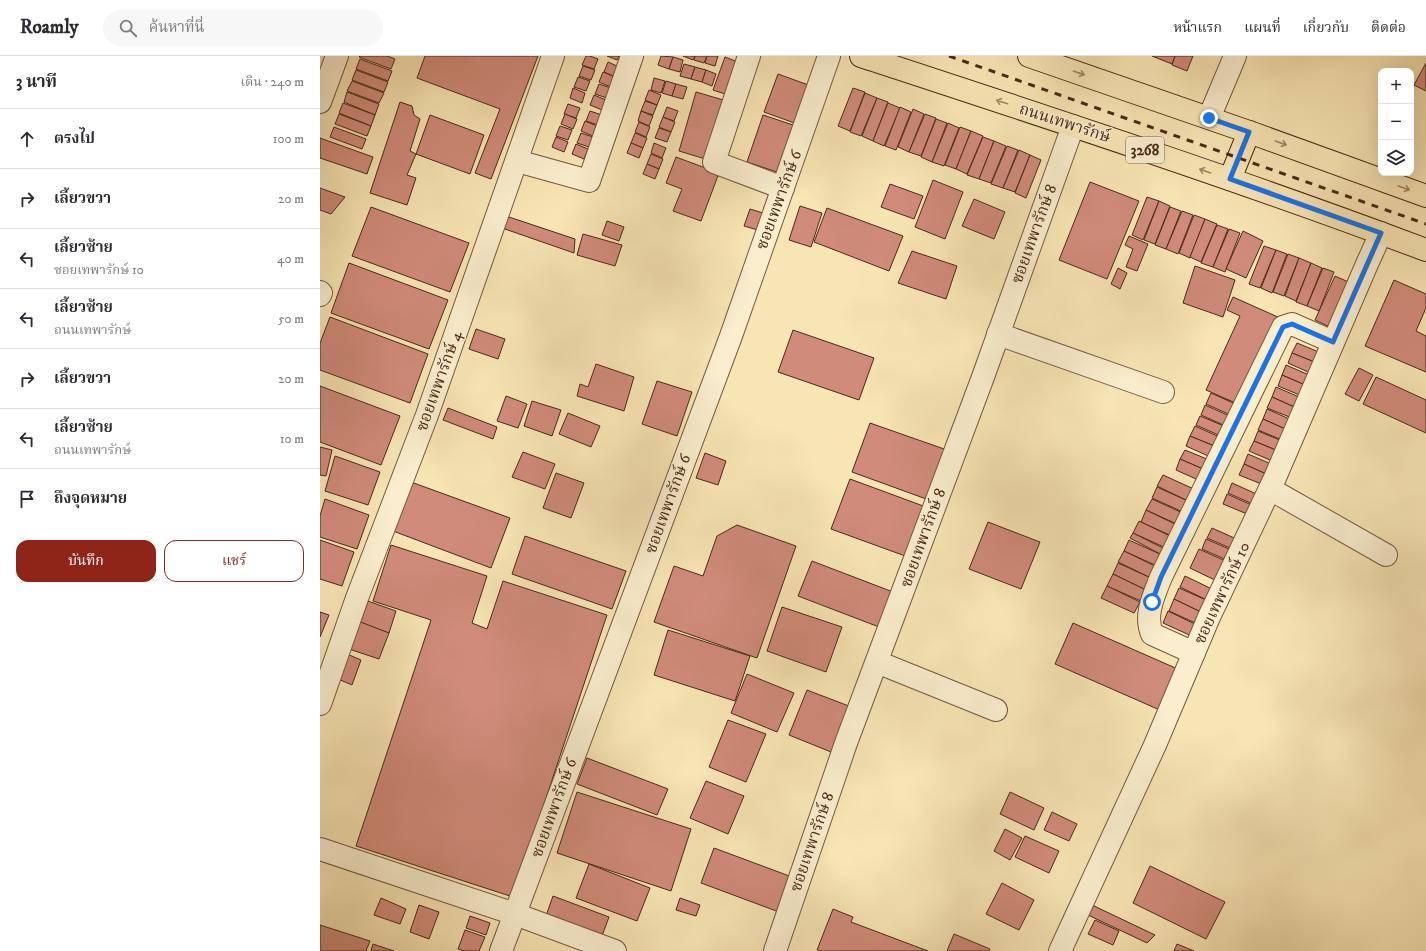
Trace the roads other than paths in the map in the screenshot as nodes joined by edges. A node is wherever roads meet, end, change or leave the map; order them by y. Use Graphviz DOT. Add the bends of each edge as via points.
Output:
graph roads {
  1 [pos="336,56"];
  2 [pos="553,56"];
  3 [pos="632,56"];
  4 [pos="749,56"];
  5 [pos="829,56"];
  6 [pos="861,56"];
  7 [pos="1029,56"];
  8 [pos="1235,56"];
  9 [pos="320,102"];
  10 [pos="1209,118"];
  11 [pos="1073,126"];
  12 [pos="1249,132"];
  13 [pos="517,161"];
  14 [pos="1230,179"];
  15 [pos="783,188"];
  16 [pos="1426,196"];
  17 [pos="1381,233"];
  18 [pos="1426,250"];
  19 [pos="320,292"];
  20 [pos="320,296"];
  21 [pos="998,334"];
  22 [pos="1333,342"];
  23 [pos="1163,392"];
  24 [pos="1270,489"];
  25 [pos="1386,555"];
  26 [pos="1194,653"];
  27 [pos="876,662"];
  28 [pos="320,704"];
  29 [pos="996,710"];
  30 [pos="320,849"];
  31 [pos="515,914"];
  32 [pos="501,951"];
  33 [pos="615,951"];
  34 [pos="775,951"];
  35 [pos="1060,951"];
  1 -- 9 [label="street"];
  2 -- 13 [label="street, ซอยเทพารักษ์ 4"];
  3 -- 13 [label="street" via="589,181"];
  4 -- 15 [label="street" via="714,162"];
  5 -- 15 [label="street, ซอยเทพารักษ์ 6"];
  11 -- 6 [label="main road, ถนนเทพารักษ์ / 3268, one-way"];
  7 -- 10 [label="main road, one-way"];
  8 -- 10 [label="street"];
  10 -- 12 [label="main road"];
  14 -- 11 [label="main road, ถนนเทพารักษ์ / 3268, one-way"];
  11 -- 21 [label="street, ซอยเทพารักษ์ 8"];
  12 -- 14 [label="main road"];
  12 -- 16 [label="main road, one-way"];
  13 -- 28 [label="street, ซอยเทพารักษ์ 4"];
  14 -- 17 [label="main road, ถนนเทพารักษ์ / 3268"];
  15 -- 31 [label="street, ซอยเทพารักษ์ 6" via="731,336"];
  17 -- 18 [label="main road, ถนนเทพารักษ์ / 3268"];
  17 -- 22 [label="street, ซอยเทพารักษ์ 10"];
  19 -- 20 [label="street"];
  21 -- 23 [label="street"];
  21 -- 27 [label="street, ซอยเทพารักษ์ 8"];
  22 -- 24 [label="street, ซอยเทพารักษ์ 10"];
  22 -- 26 [label="street" via="1292,324 1283,327 1161,577 1149,615 1152,634"];
  24 -- 25 [label="street"];
  24 -- 26 [label="street, ซอยเทพารักษ์ 10"];
  26 -- 35 [label="street, ซอยเทพารักษ์ 10" via="1155,746"];
  27 -- 29 [label="street"];
  27 -- 34 [label="street, ซอยเทพารักษ์ 8"];
  30 -- 31 [label="street"];
  31 -- 32 [label="street, ซอยเทพารักษ์ 6"];
  31 -- 33 [label="street"];
}
